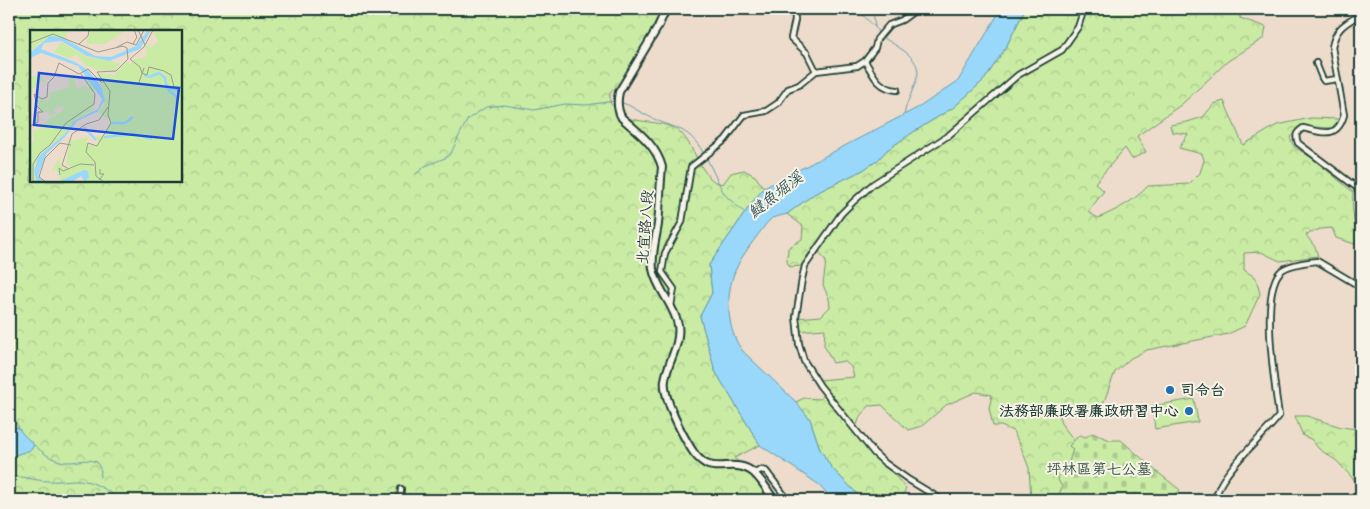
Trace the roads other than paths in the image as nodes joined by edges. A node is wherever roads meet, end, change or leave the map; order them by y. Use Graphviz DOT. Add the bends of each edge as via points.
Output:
graph roads {
  1 [pos="666,9"];
  2 [pos="794,9"];
  3 [pos="917,9"];
  4 [pos="1084,9"];
  5 [pos="1361,14"];
  6 [pos="865,61"];
  7 [pos="1316,63"];
  8 [pos="816,71"];
  9 [pos="1337,79"];
  10 [pos="897,90"];
  11 [pos="1361,229"];
  12 [pos="1361,287"];
  13 [pos="671,306"];
  14 [pos="754,473"];
  15 [pos="401,489"];
  16 [pos="400,500"];
  17 [pos="774,500"];
  18 [pos="788,500"];
  19 [pos="942,500"];
  20 [pos="1214,500"];
  1 -- 13 [label="main road, 北宜路八段" via="617,99 619,114 650,144 662,167 658,225 652,256 656,280"];
  2 -- 8 [label="street" via="792,38 807,53"];
  3 -- 6 [label="street" via="888,25"];
  4 -- 19 [label="street" via="1078,27 1062,50 1018,75 949,135 873,184 841,214 805,266 796,317 804,361 874,453 884,463"];
  5 -- 9 [label="street" via="1339,28 1334,36 1332,47"];
  6 -- 8 [label="street" via="857,66"];
  6 -- 10 [label="street" via="878,82"];
  7 -- 9 [label="street" via="1324,81"];
  8 -- 13 [label="street" via="799,85 788,89 778,103 766,111 744,115 725,140 691,167 682,222 665,253 662,272 674,289"];
  9 -- 11 [label="street" via="1344,115 1341,124 1329,133 1303,128 1296,136 1298,143 1356,187 1361,202 1358,226"];
  12 -- 20 [label="street" via="1317,261 1285,268 1275,279 1270,319 1279,416 1232,469"];
  13 -- 14 [label="main road, 北宜路八段" via="678,324 678,338 664,389 680,428 693,451 706,464 739,466"];
  14 -- 17 [label="main road"];
  14 -- 18 [label="street" via="766,471"];
  15 -- 16 [label="street"];
}
